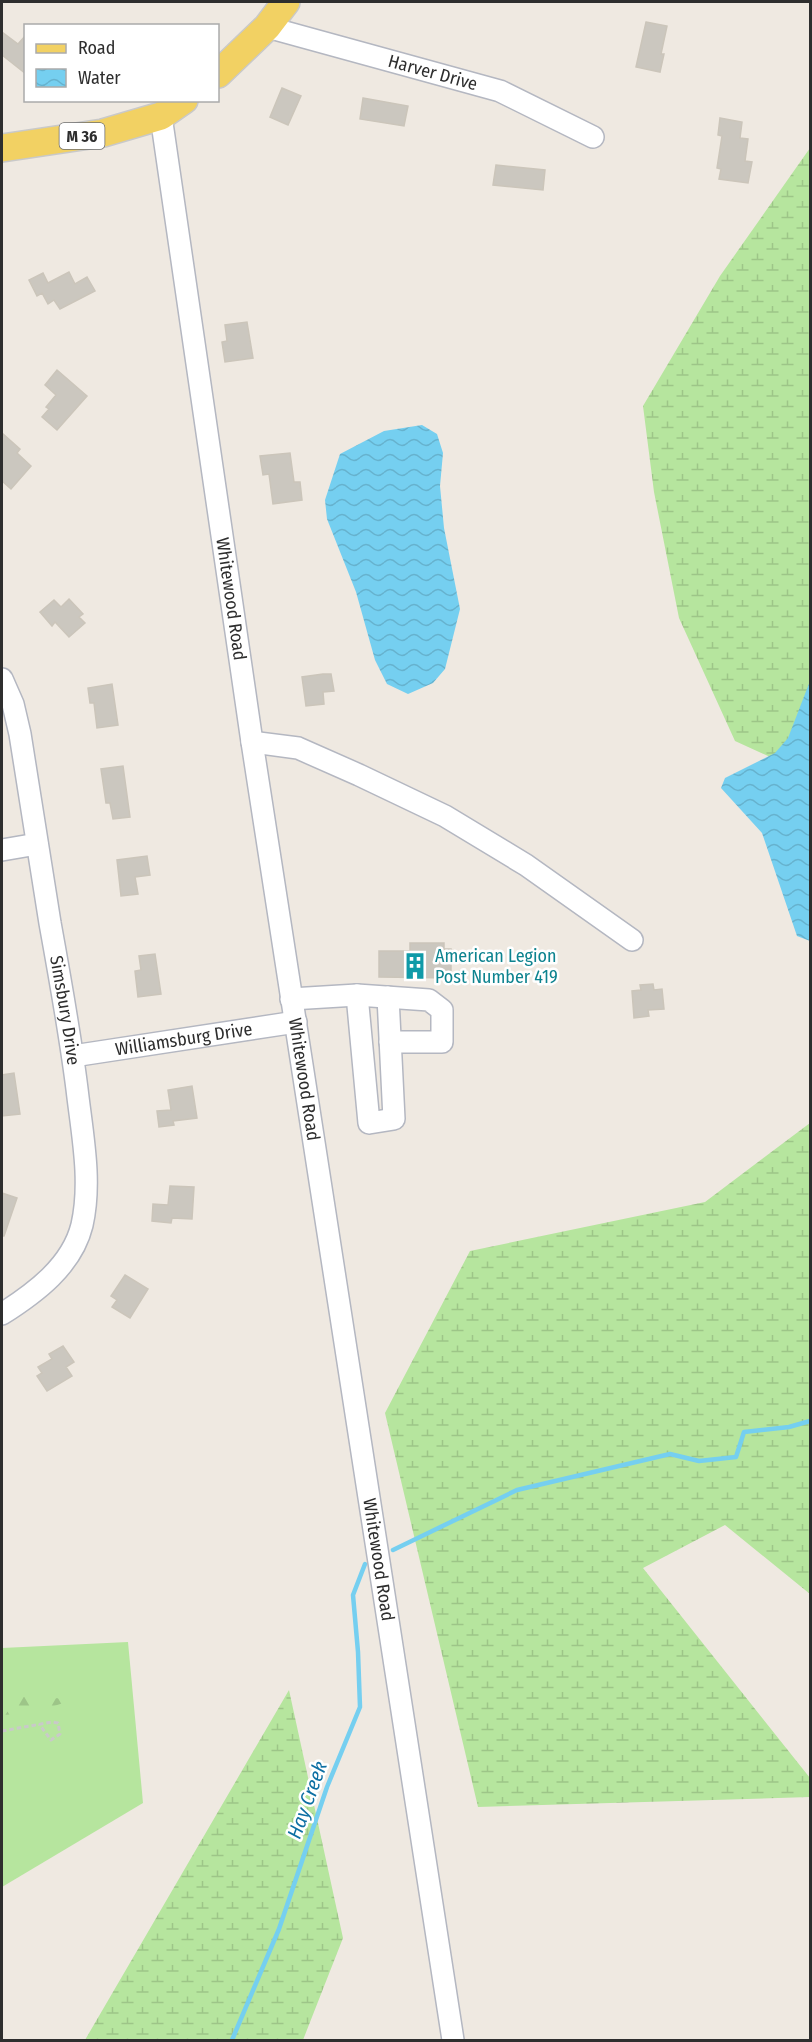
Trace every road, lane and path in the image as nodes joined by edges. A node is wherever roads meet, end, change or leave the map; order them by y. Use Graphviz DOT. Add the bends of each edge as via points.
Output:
graph roads {
  1 [pos="286,2"];
  2 [pos="267,27"];
  3 [pos="219,73"];
  4 [pos="181,102"];
  5 [pos="161,116"];
  6 [pos="593,137"];
  7 [pos="2,148"];
  8 [pos="2,678"];
  9 [pos="252,742"];
  10 [pos="37,844"];
  11 [pos="2,850"];
  12 [pos="632,940"];
  13 [pos="357,994"];
  14 [pos="388,997"];
  15 [pos="291,999"];
  16 [pos="296,1022"];
  17 [pos="390,1042"];
  18 [pos="73,1056"];
  19 [pos="2,1314"];
  20 [pos="39,1724"];
  21 [pos="2,1731"];
  22 [pos="453,2040"];
  1 -- 2 [label="main road"];
  2 -- 3 [label="main road"];
  2 -- 6 [label="street, Harver Drive" via="500,91"];
  4 -- 5 [label="main road, M 36"];
  5 -- 7 [label="main road, M 36" via="104,133"];
  5 -- 9 [label="street, Whitewood Road"];
  8 -- 10 [label="street, Simsbury Drive" via="20,734"];
  9 -- 12 [label="street" via="298,748 445,816 526,865"];
  9 -- 15 [label="street, Whitewood Road"];
  10 -- 11 [label="street"];
  10 -- 18 [label="street, Simsbury Drive"];
  13 -- 14 [label="street"];
  13 -- 15 [label="street"];
  13 -- 17 [label="street" via="369,1123 394,1119"];
  14 -- 17 [label="street"];
  14 -- 17 [label="street" via="429,1000 442,1010 442,1042"];
  15 -- 16 [label="street, Whitewood Road"];
  16 -- 18 [label="street, Williamsburg Drive"];
  16 -- 22 [label="street, Whitewood Road"];
  18 -- 19 [label="street, Simsbury Drive" via="85,1158 82,1226 52,1276"];
  20 -- 20 [label="path" via="58,1723 60,1734 51,1740"];
  20 -- 21 [label="path"];
}
